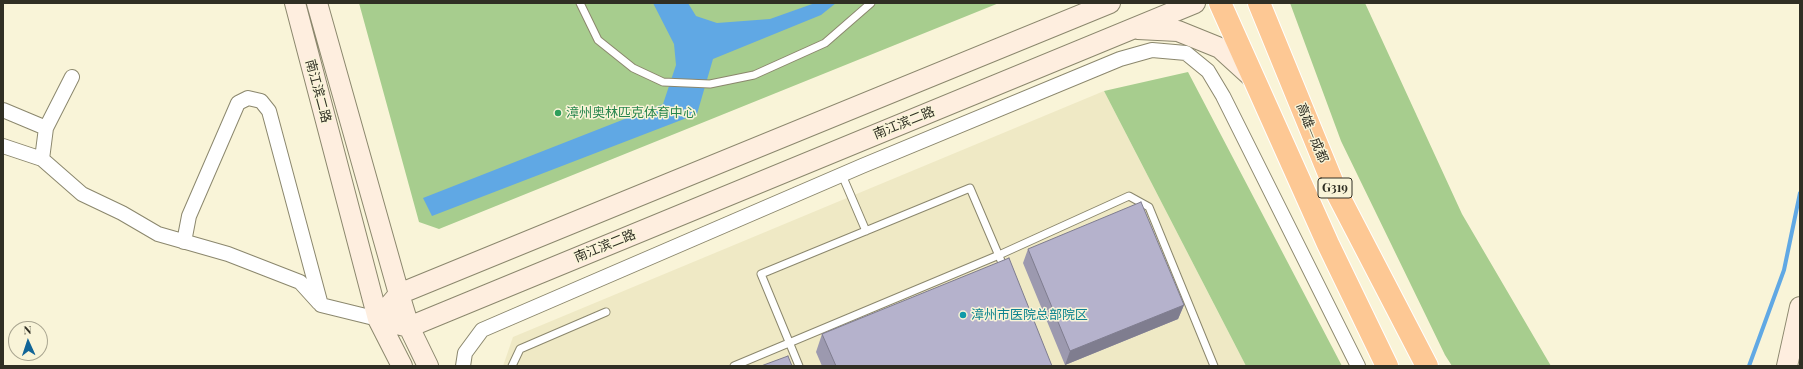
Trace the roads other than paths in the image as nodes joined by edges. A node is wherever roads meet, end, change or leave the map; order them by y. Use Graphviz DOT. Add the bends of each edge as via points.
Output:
graph roads {
  1 [pos="295,3"];
  2 [pos="317,3"];
  3 [pos="580,3"];
  4 [pos="871,3"];
  5 [pos="1110,3"];
  6 [pos="1195,3"];
  7 [pos="1220,3"];
  8 [pos="1259,3"];
  9 [pos="1132,28"];
  10 [pos="72,77"];
  11 [pos="1254,78"];
  12 [pos="3,110"];
  13 [pos="46,128"];
  14 [pos="3,146"];
  15 [pos="42,159"];
  16 [pos="842,175"];
  17 [pos="866,231"];
  18 [pos="184,242"];
  19 [pos="999,255"];
  20 [pos="1008,278"];
  21 [pos="399,294"];
  22 [pos="321,305"];
  23 [pos="606,312"];
  24 [pos="1799,313"];
  25 [pos="378,319"];
  26 [pos="409,327"];
  27 [pos="790,343"];
  28 [pos="402,366"];
  29 [pos="428,366"];
  30 [pos="463,366"];
  31 [pos="512,366"];
  32 [pos="734,366"];
  33 [pos="799,366"];
  34 [pos="1214,366"];
  35 [pos="1358,366"];
  36 [pos="1387,366"];
  37 [pos="1427,366"];
  38 [pos="1787,366"];
  1 -- 25 [label="street, 南江滨二路"];
  2 -- 21 [label="street, 南江滨二路"];
  3 -- 4 [label="lane" via="598,40 633,68 663,82 710,84 754,74 825,43"];
  5 -- 21 [label="street"];
  6 -- 9 [label="street, 南江滨二路"];
  7 -- 11 [label="highway, G319"];
  8 -- 37 [label="highway, 高雄—成都 / G319" via="1336,191"];
  9 -- 11 [label="street, 南江滨二路" via="1178,31 1220,48"];
  9 -- 26 [label="street, 南江滨二路"];
  10 -- 13 [label="street"];
  11 -- 36 [label="highway, G319" via="1328,244"];
  12 -- 13 [label="street"];
  13 -- 15 [label="street"];
  14 -- 15 [label="street"];
  15 -- 18 [label="street" via="82,194 158,234"];
  16 -- 17 [label="lane"];
  16 -- 30 [label="street" via="482,330 465,353"];
  16 -- 35 [label="street" via="1120,59 1152,50 1186,53 1208,71 1223,96"];
  17 -- 19 [label="lane" via="970,188"];
  17 -- 27 [label="lane" via="761,274"];
  18 -- 22 [label="street" via="228,254 300,282"];
  18 -- 22 [label="street" via="189,216 238,103 248,98 261,101 269,111"];
  19 -- 20 [label="lane"];
  19 -- 27 [label="lane"];
  19 -- 34 [label="lane" via="1129,196 1149,207"];
  21 -- 25 [label="street"];
  21 -- 26 [label="street, 南江滨二路"];
  22 -- 25 [label="street"];
  23 -- 31 [label="lane" via="520,349"];
  24 -- 38 [label="street"];
  25 -- 26 [label="street"];
  25 -- 28 [label="street, 南江滨二路"];
  26 -- 29 [label="street, 南江滨二路"];
  27 -- 32 [label="lane"];
  27 -- 33 [label="lane"];
}
